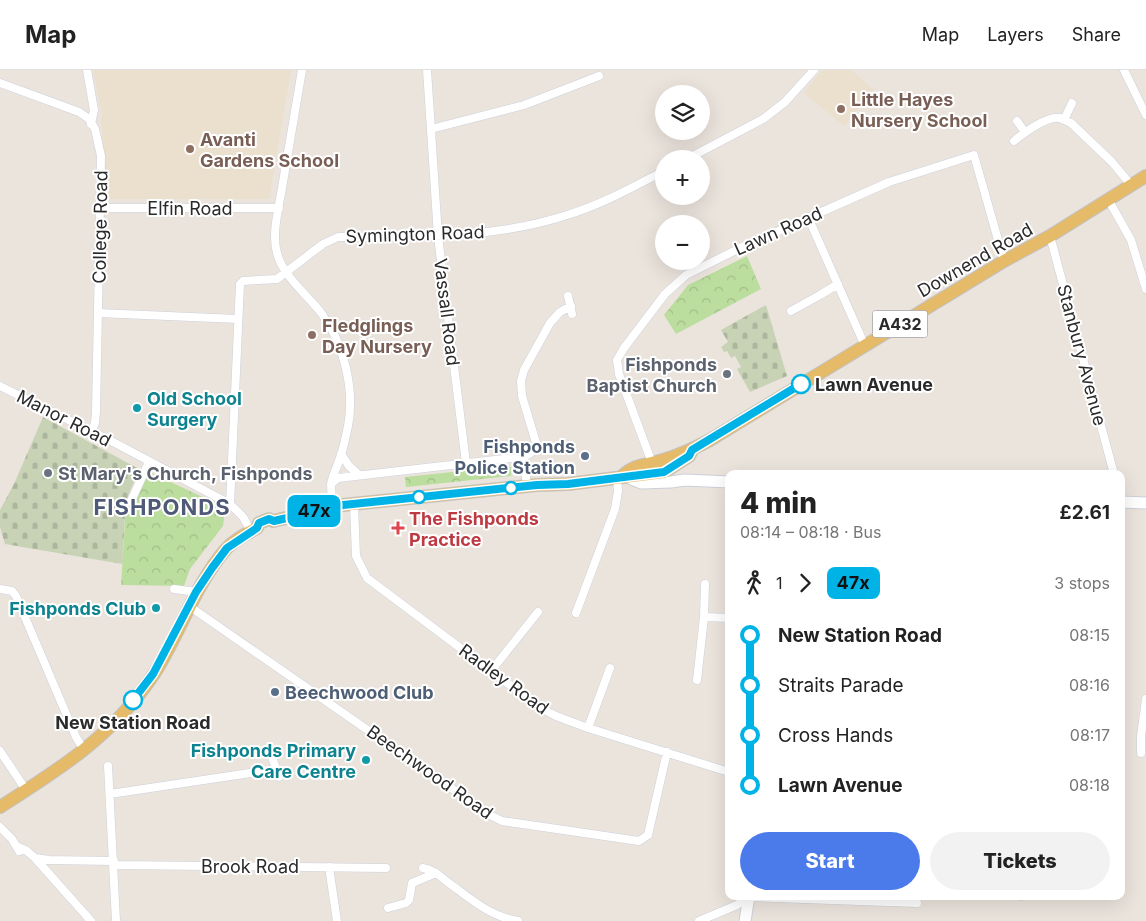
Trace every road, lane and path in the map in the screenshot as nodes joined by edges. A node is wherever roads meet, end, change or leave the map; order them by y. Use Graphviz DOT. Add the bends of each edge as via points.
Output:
graph roads {
  1 [pos="87,70"];
  2 [pos="302,70"];
  3 [pos="427,70"];
  4 [pos="814,70"];
  5 [pos="1124,70"];
  6 [pos="599,76"];
  7 [pos="0,83"];
  8 [pos="1072,103"];
  9 [pos="1146,115"];
  10 [pos="1064,120"];
  11 [pos="1017,121"];
  12 [pos="92,124"];
  13 [pos="431,129"];
  14 [pos="1025,132"];
  15 [pos="1014,141"];
  16 [pos="704,150"];
  17 [pos="655,176"];
  18 [pos="1146,176"];
  19 [pos="1131,185"];
  20 [pos="1108,199"];
  21 [pos="101,208"];
  22 [pos="279,208"];
  23 [pos="808,217"];
  24 [pos="438,236"];
  25 [pos="1050,236"];
  26 [pos="1004,261"];
  27 [pos="287,273"];
  28 [pos="838,284"];
  29 [pos="1146,289"];
  30 [pos="568,296"];
  31 [pos="791,310"];
  32 [pos="98,313"];
  33 [pos="238,319"];
  34 [pos="865,346"];
  35 [pos="0,386"];
  36 [pos="91,432"];
  37 [pos="692,450"];
  38 [pos="341,454"];
  39 [pos="520,460"];
  40 [pos="149,462"];
  41 [pos="652,462"];
  42 [pos="466,463"];
  43 [pos="1113,470"];
  44 [pos="664,472"];
  45 [pos="359,475"];
  46 [pos="621,477"];
  47 [pos="685,480"];
  48 [pos="725,482"];
  49 [pos="331,484"];
  50 [pos="527,486"];
  51 [pos="132,501"];
  52 [pos="1125,502"];
  53 [pos="1146,503"];
  54 [pos="230,504"];
  55 [pos="354,504"];
  56 [pos="332,507"];
  57 [pos="254,529"];
  58 [pos="705,584"];
  59 [pos="0,589"];
  60 [pos="174,589"];
  61 [pos="196,592"];
  62 [pos="189,606"];
  63 [pos="538,612"];
  64 [pos="576,613"];
  65 [pos="704,617"];
  66 [pos="725,618"];
  67 [pos="610,668"];
  68 [pos="491,671"];
  69 [pos="697,680"];
  70 [pos="1146,699"];
  71 [pos="588,728"];
  72 [pos="84,750"];
  73 [pos="1142,750"];
  74 [pos="0,752"];
  75 [pos="667,752"];
  76 [pos="274,760"];
  77 [pos="108,766"];
  78 [pos="725,771"];
  79 [pos="26,790"];
  80 [pos="110,794"];
  81 [pos="0,807"];
  82 [pos="0,827"];
  83 [pos="34,858"];
  84 [pos="114,863"];
  85 [pos="329,867"];
  86 [pos="386,868"];
  87 [pos="423,868"];
  88 [pos="436,873"];
  89 [pos="743,900"];
  90 [pos="748,900"];
  91 [pos="846,900"];
  92 [pos="918,903"];
  93 [pos="388,908"];
  94 [pos="91,921"];
  95 [pos="116,921"];
  96 [pos="337,921"];
  97 [pos="518,921"];
  98 [pos="699,921"];
  99 [pos="745,921"];
  1 -- 12 [label="street, College Road" via="94,110"];
  2 -- 22 [label="street"];
  3 -- 13 [label="street, Vassall Road"];
  4 -- 16 [label="street" via="785,102 763,119"];
  5 -- 9 [label="street"];
  6 -- 13 [label="street" via="524,105"];
  7 -- 12 [label="street" via="78,112"];
  8 -- 10 [label="street"];
  10 -- 14 [label="street" via="1054,118"];
  10 -- 19 [label="street" via="1112,162"];
  11 -- 14 [label="street"];
  12 -- 21 [label="street, College Road" via="101,156"];
  13 -- 24 [label="street, Vassall Road"];
  14 -- 15 [label="street"];
  17 -- 24 [label="street, Symington Road" via="568,215 525,225"];
  18 -- 19 [label="main road, Downend Road / A432"];
  19 -- 20 [label="main road, Downend Road / A432"];
  20 -- 25 [label="main road, Downend Road / A432"];
  20 -- 29 [label="street" via="1132,240"];
  21 -- 22 [label="street, Elfin Road"];
  21 -- 32 [label="street, College Road"];
  22 -- 27 [label="street" via="276,251"];
  23 -- 26 [label="street, Lawn Road" via="889,182 974,155"];
  23 -- 28 [label="street"];
  23 -- 41 [label="street, Lawn Road" via="686,275 665,294 624,348 617,360 619,374"];
  24 -- 27 [label="street, Symington Road" via="338,237 323,244"];
  24 -- 42 [label="street, Vassall Road"];
  25 -- 26 [label="main road, Downend Road / A432"];
  25 -- 43 [label="street, Stanbury Avenue"];
  26 -- 34 [label="main road, Downend Road / A432"];
  27 -- 33 [label="street, Symington Road" via="272,281 243,281 240,284"];
  27 -- 38 [label="street" via="322,315 342,354 350,398"];
  28 -- 31 [label="street"];
  28 -- 34 [label="street"];
  30 -- 39 [label="street" via="571,310 560,312 550,323 524,370 522,396 537,446"];
  32 -- 33 [label="street"];
  32 -- 36 [label="street, College Road" via="96,412"];
  33 -- 54 [label="street"];
  34 -- 37 [label="main road, Downend Road / A432"];
  35 -- 36 [label="street, Manor Road"];
  36 -- 40 [label="street, Manor Road"];
  37 -- 41 [label="main road, Downend Road / A432"];
  37 -- 44 [label="main road, Downend Road / A432" via="689,456"];
  38 -- 45 [label="street"];
  38 -- 49 [label="street"];
  39 -- 42 [label="street"];
  39 -- 50 [label="street" via="525,468"];
  40 -- 51 [label="street"];
  40 -- 54 [label="street, Manor Road"];
  41 -- 46 [label="main road, A432" via="630,469"];
  42 -- 45 [label="street"];
  44 -- 46 [label="main road, A432"];
  44 -- 47 [label="main road"];
  45 -- 49 [label="street" via="338,478"];
  46 -- 47 [label="main road" via="642,482"];
  46 -- 50 [label="main road, A432"];
  46 -- 64 [label="street" via="615,509"];
  47 -- 48 [label="main road"];
  49 -- 56 [label="street"];
  50 -- 55 [label="main road, A432"];
  52 -- 53 [label="main road"];
  54 -- 57 [label="street, Manor Road"];
  55 -- 56 [label="main road, A432"];
  55 -- 68 [label="street, Radley Road" via="356,556 368,578"];
  56 -- 57 [label="main road, A432" via="274,521 269,519"];
  57 -- 61 [label="main road, A432" via="227,548"];
  58 -- 65 [label="street"];
  59 -- 72 [label="street" via="12,591"];
  60 -- 61 [label="street"];
  61 -- 62 [label="main road, A432"];
  62 -- 72 [label="main road, A432" via="153,674 118,720"];
  62 -- 75 [label="street, Beechwood Road" via="502,821 639,841 648,835"];
  63 -- 68 [label="street"];
  65 -- 66 [label="street"];
  65 -- 69 [label="street"];
  67 -- 71 [label="street"];
  68 -- 71 [label="street, Radley Road" via="539,707"];
  70 -- 73 [label="street"];
  71 -- 75 [label="street, Radley Road"];
  72 -- 79 [label="main road, A432"];
  74 -- 79 [label="street"];
  75 -- 78 [label="street, Radley Road"];
  76 -- 80 [label="street" via="278,773"];
  77 -- 80 [label="street"];
  79 -- 81 [label="main road, A432"];
  80 -- 84 [label="street"];
  82 -- 83 [label="street" via="18,849 27,851"];
  83 -- 84 [label="street, Brook Road"];
  83 -- 94 [label="street"];
  84 -- 85 [label="street, Brook Road"];
  84 -- 95 [label="street"];
  85 -- 86 [label="street, Brook Road"];
  85 -- 96 [label="street"];
  87 -- 88 [label="street"];
  88 -- 93 [label="street" via="412,883 406,903"];
  88 -- 97 [label="street" via="482,908 505,919"];
  89 -- 98 [label="street"];
  90 -- 99 [label="main road"];
  91 -- 92 [label="street"];
}
